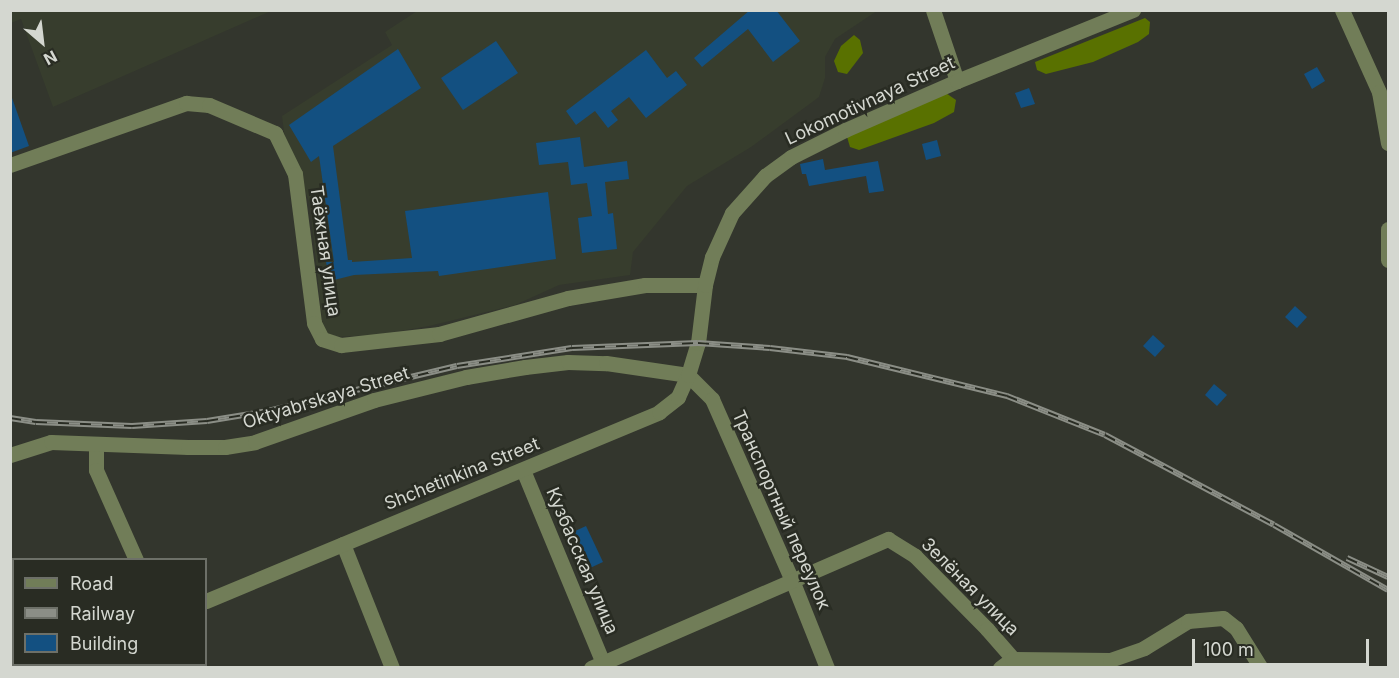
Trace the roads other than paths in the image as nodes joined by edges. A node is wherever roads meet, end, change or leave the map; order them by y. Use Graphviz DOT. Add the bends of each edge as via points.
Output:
graph roads {
  1 [pos="933,10"];
  2 [pos="1133,10"];
  3 [pos="1342,10"];
  4 [pos="957,81"];
  5 [pos="1389,143"];
  6 [pos="10,165"];
  7 [pos="1389,229"];
  8 [pos="1389,260"];
  9 [pos="705,285"];
  10 [pos="698,344"];
  11 [pos="688,375"];
  12 [pos="96,444"];
  13 [pos="10,455"];
  14 [pos="523,470"];
  15 [pos="343,544"];
  16 [pos="135,558"];
  17 [pos="792,580"];
  18 [pos="207,601"];
  19 [pos="1011,665"];
  20 [pos="600,666"];
  21 [pos="392,668"];
  22 [pos="826,668"];
  23 [pos="1261,668"];
  1 -- 4 [label="street"];
  2 -- 4 [label="street, Lokomotivnaya Street"];
  3 -- 5 [label="street" via="1379,92"];
  4 -- 9 [label="street, Lokomotivnaya Street" via="818,142 765,176 732,213 712,257"];
  6 -- 9 [label="street, Таёжная улица" via="186,103 209,105 274,133 295,174 314,323 322,339 340,345 439,334 568,298 645,285"];
  7 -- 8 [label="street"];
  9 -- 10 [label="street, Lokomotivnaya Street"];
  10 -- 11 [label="street, Shchetinkina Street"];
  11 -- 12 [label="street, Oktyabrskaya Street" via="606,363 525,367 374,400 255,442 225,447"];
  11 -- 14 [label="street, Shchetinkina Street" via="678,397 659,412"];
  11 -- 17 [label="street, Транспортный переулок" via="711,399"];
  12 -- 13 [label="street, Oktyabrskaya Street" via="51,442"];
  12 -- 16 [label="street" via="96,470"];
  14 -- 15 [label="street, Shchetinkina Street"];
  14 -- 20 [label="street, Кузбасская улица"];
  15 -- 18 [label="street, Shchetinkina Street"];
  15 -- 21 [label="street"];
  17 -- 19 [label="street, Зелёная улица" via="888,539 915,556 987,628"];
  17 -- 20 [label="street"];
  17 -- 22 [label="street, Транспортный переулок"];
  19 -- 23 [label="street" via="1110,660 1144,648 1188,621 1223,618 1236,628"];
}
